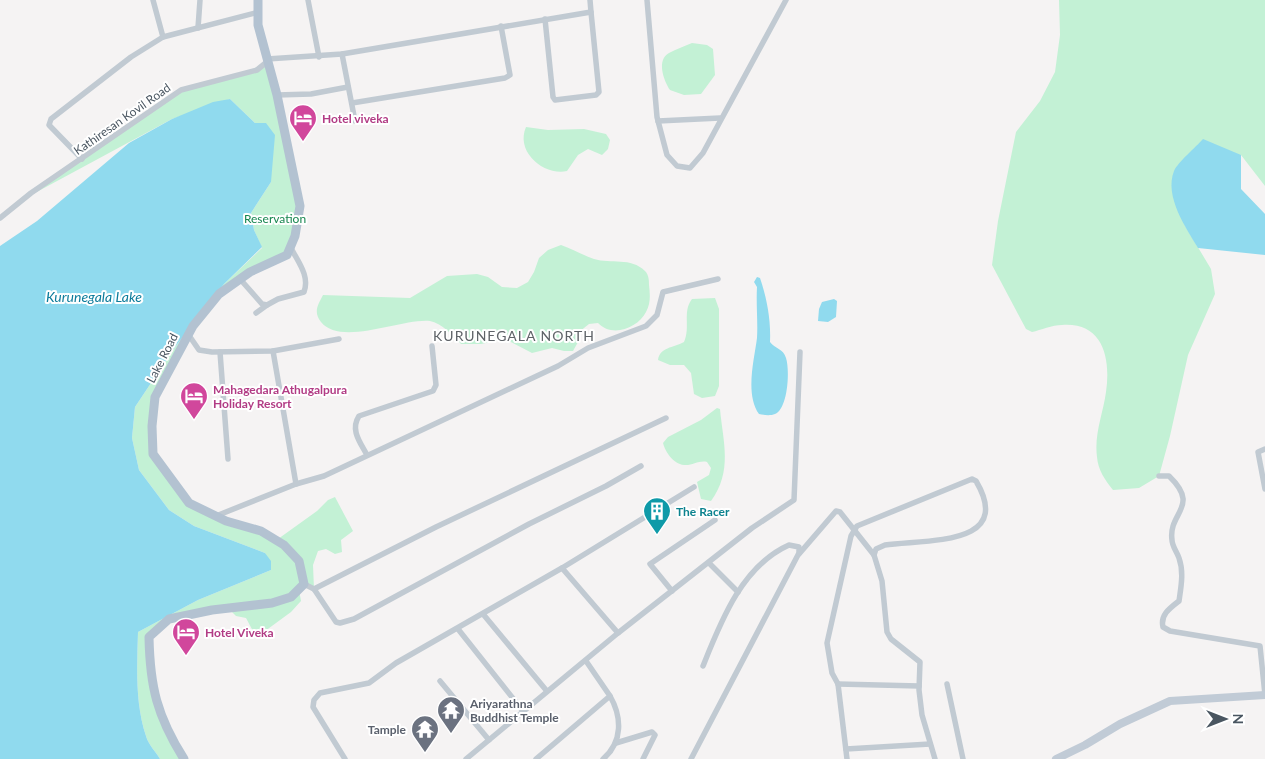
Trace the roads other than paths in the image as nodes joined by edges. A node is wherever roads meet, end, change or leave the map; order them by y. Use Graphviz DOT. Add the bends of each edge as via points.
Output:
graph roads {
  1 [pos="153,0"];
  2 [pos="200,0"];
  3 [pos="258,0"];
  4 [pos="308,0"];
  5 [pos="590,0"];
  6 [pos="647,0"];
  7 [pos="786,0"];
  8 [pos="259,12"];
  9 [pos="591,12"];
  10 [pos="545,19"];
  11 [pos="501,26"];
  12 [pos="198,28"];
  13 [pos="163,37"];
  14 [pos="342,54"];
  15 [pos="319,57"];
  16 [pos="267,60"];
  17 [pos="348,87"];
  18 [pos="277,95"];
  19 [pos="352,103"];
  20 [pos="720,118"];
  21 [pos="658,121"];
  22 [pos="355,122"];
  23 [pos="82,159"];
  24 [pos="0,218"];
  25 [pos="291,248"];
  26 [pos="240,279"];
  27 [pos="718,279"];
  28 [pos="266,305"];
  29 [pos="256,313"];
  30 [pos="188,334"];
  31 [pos="339,339"];
  32 [pos="432,346"];
  33 [pos="273,350"];
  34 [pos="220,352"];
  35 [pos="800,352"];
  36 [pos="666,418"];
  37 [pos="1265,449"];
  38 [pos="367,456"];
  39 [pos="228,459"];
  40 [pos="640,466"];
  41 [pos="1159,476"];
  42 [pos="296,484"];
  43 [pos="694,487"];
  44 [pos="1265,489"];
  45 [pos="216,516"];
  46 [pos="715,520"];
  47 [pos="854,530"];
  48 [pos="874,555"];
  49 [pos="796,558"];
  50 [pos="709,563"];
  51 [pos="562,568"];
  52 [pos="304,584"];
  53 [pos="314,589"];
  54 [pos="672,591"];
  55 [pos="738,592"];
  56 [pos="483,614"];
  57 [pos="458,629"];
  58 [pos="618,633"];
  59 [pos="586,661"];
  60 [pos="703,666"];
  61 [pos="440,681"];
  62 [pos="838,684"];
  63 [pos="947,684"];
  64 [pos="920,686"];
  65 [pos="546,690"];
  66 [pos="1265,695"];
  67 [pos="610,696"];
  68 [pos="523,711"];
  69 [pos="489,740"];
  70 [pos="616,743"];
  71 [pos="930,744"];
  72 [pos="846,749"];
  73 [pos="184,759"];
  74 [pos="345,759"];
  75 [pos="466,759"];
  76 [pos="536,759"];
  77 [pos="603,759"];
  78 [pos="643,759"];
  79 [pos="692,759"];
  80 [pos="847,759"];
  81 [pos="935,759"];
  82 [pos="963,759"];
  83 [pos="1056,759"];
  1 -- 13 [label="street"];
  2 -- 12 [label="street"];
  3 -- 8 [label="main road"];
  4 -- 15 [label="street"];
  5 -- 9 [label="street"];
  6 -- 21 [label="street"];
  7 -- 20 [label="street"];
  8 -- 12 [label="street"];
  8 -- 16 [label="main road" via="258,24"];
  9 -- 10 [label="street"];
  9 -- 10 [label="street" via="599,92 573,99 555,100 553,97"];
  10 -- 11 [label="street"];
  11 -- 14 [label="street"];
  11 -- 19 [label="street" via="510,75 505,78"];
  12 -- 13 [label="street"];
  13 -- 23 [label="street" via="131,57 50,119 49,125 57,136"];
  14 -- 15 [label="street"];
  14 -- 17 [label="street"];
  15 -- 16 [label="street"];
  16 -- 18 [label="main road"];
  16 -- 23 [label="street, Kathiresan Kovil Road" via="257,70 181,90"];
  17 -- 18 [label="street" via="311,94"];
  17 -- 19 [label="street"];
  18 -- 25 [label="main road" via="300,206"];
  19 -- 22 [label="street"];
  20 -- 21 [label="street"];
  20 -- 21 [label="street" via="703,152 690,168 677,166 667,155"];
  23 -- 24 [label="street, Kathiresan Kovil Road"];
  25 -- 26 [label="main road, Lake Road" via="287,256"];
  25 -- 28 [label="street" via="305,276 307,285 304,292"];
  26 -- 28 [label="street"];
  26 -- 30 [label="main road, Lake Road" via="219,294"];
  27 -- 38 [label="street" via="663,292 657,315 646,326 588,348 558,366"];
  28 -- 29 [label="street"];
  30 -- 34 [label="street" via="199,350"];
  30 -- 45 [label="main road, Lake Road" via="155,397 153,454 189,503"];
  31 -- 33 [label="street"];
  32 -- 38 [label="street" via="436,385 433,391 359,416 355,422 356,434"];
  33 -- 34 [label="street"];
  33 -- 42 [label="street"];
  34 -- 39 [label="street"];
  35 -- 50 [label="street" via="795,498"];
  36 -- 53 [label="street"];
  37 -- 44 [label="street" via="1258,452"];
  38 -- 42 [label="street" via="324,476"];
  40 -- 53 [label="street" via="354,619 336,622"];
  41 -- 66 [label="street" via="1169,476 1178,484 1183,496 1182,510 1171,537 1182,574 1179,601 1166,611 1163,627 1170,631 1260,646"];
  42 -- 45 [label="street"];
  43 -- 51 [label="street"];
  45 -- 52 [label="main road, Lake Road" via="261,531 284,545 299,560"];
  46 -- 54 [label="street" via="650,564"];
  47 -- 48 [label="street"];
  47 -- 48 [label="street" via="972,479 982,490 986,515 975,531 953,538 885,545 876,549"];
  47 -- 49 [label="street" via="836,511"];
  47 -- 62 [label="street" via="846,551 827,643 832,673"];
  48 -- 64 [label="street" via="882,581 887,632 920,662"];
  49 -- 55 [label="street" via="799,548 795,545 781,548 757,568"];
  49 -- 79 [label="street"];
  50 -- 54 [label="street"];
  50 -- 55 [label="street"];
  51 -- 56 [label="street"];
  51 -- 58 [label="street"];
  52 -- 53 [label="street"];
  52 -- 73 [label="main road" via="291,597 272,603 169,619 149,637 153,695 170,736"];
  54 -- 58 [label="street"];
  55 -- 60 [label="street"];
  56 -- 57 [label="street"];
  56 -- 65 [label="street"];
  57 -- 68 [label="street"];
  57 -- 74 [label="street" via="396,663 368,683 320,694 314,700 313,707"];
  58 -- 59 [label="street"];
  59 -- 65 [label="street"];
  59 -- 67 [label="street"];
  61 -- 69 [label="street"];
  62 -- 64 [label="street"];
  62 -- 72 [label="street"];
  63 -- 82 [label="street"];
  64 -- 71 [label="street" via="922,715"];
  65 -- 68 [label="street"];
  66 -- 83 [label="street" via="1170,701"];
  67 -- 70 [label="street" via="619,722"];
  67 -- 76 [label="street"];
  68 -- 69 [label="street"];
  69 -- 75 [label="street"];
  70 -- 77 [label="street"];
  70 -- 78 [label="street" via="652,732 655,735"];
  71 -- 72 [label="street"];
  71 -- 81 [label="street"];
  72 -- 80 [label="street"];
}
